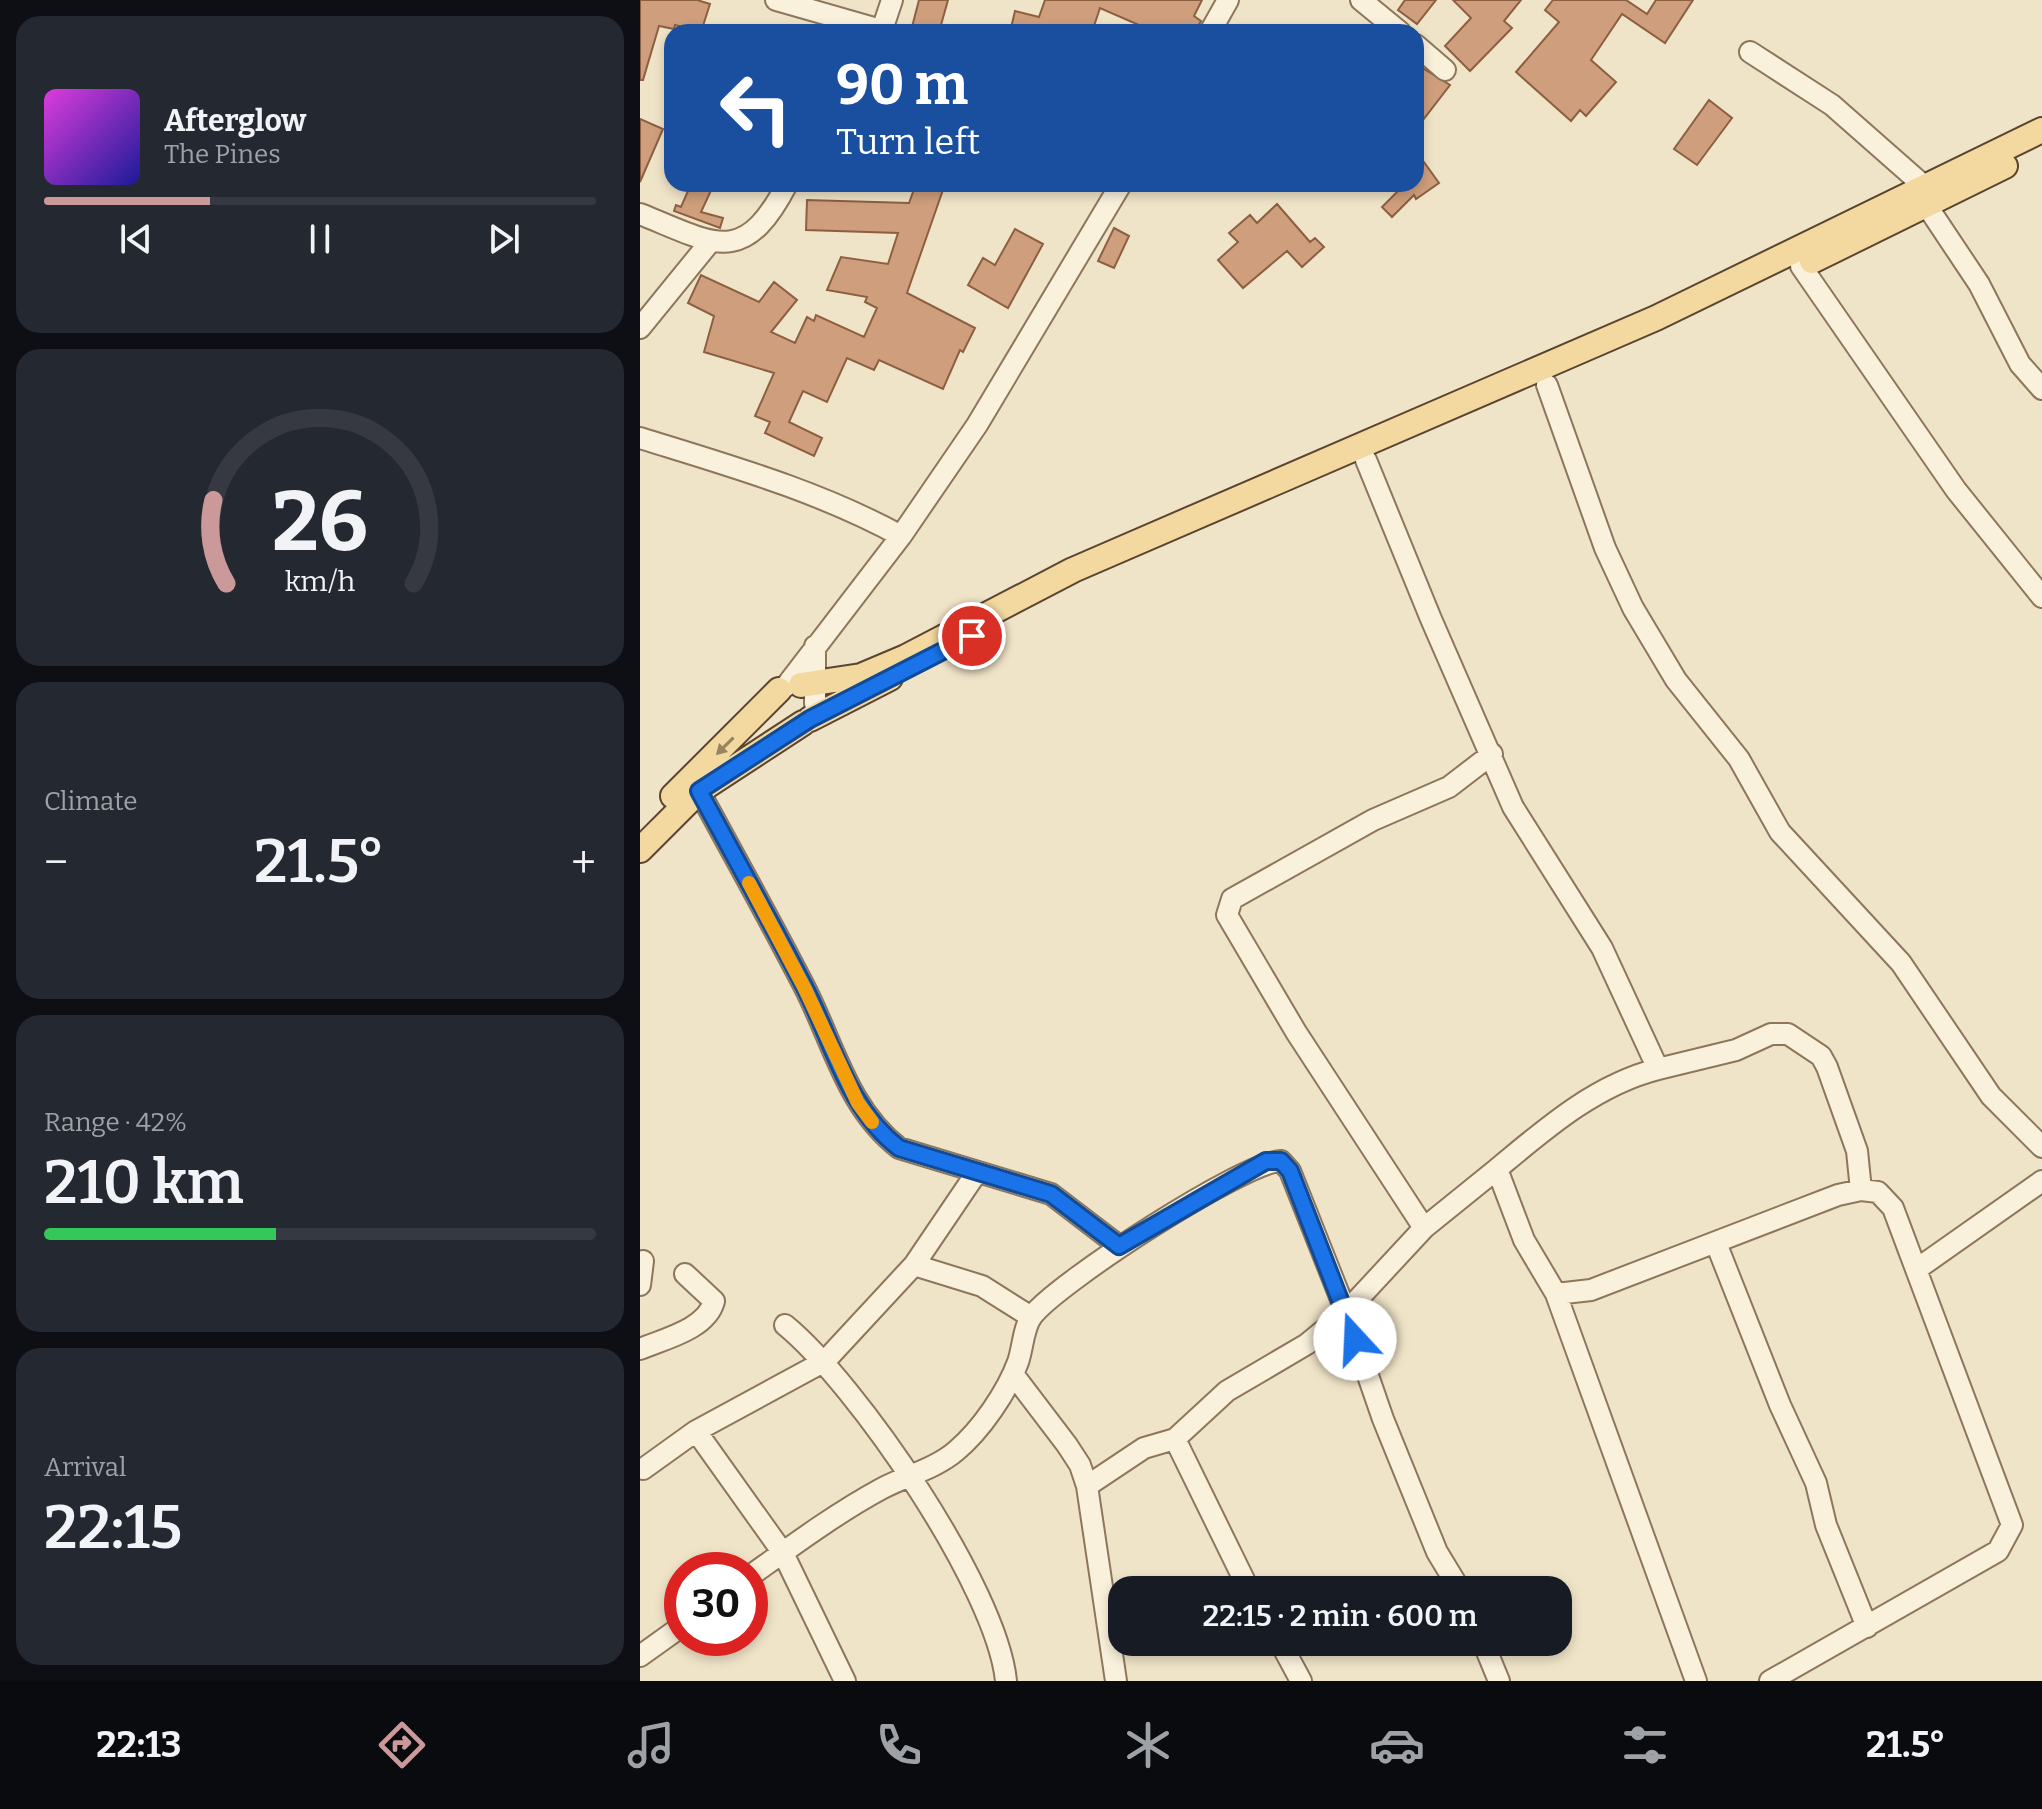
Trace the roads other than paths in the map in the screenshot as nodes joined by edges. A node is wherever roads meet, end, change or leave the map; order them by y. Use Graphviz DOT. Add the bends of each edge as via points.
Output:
graph roads {
  1 [pos="776,0"];
  2 [pos="892,0"];
  3 [pos="1228,0"];
  4 [pos="1361,0"];
  5 [pos="860,24"];
  6 [pos="887,24"];
  7 [pos="1214,24"];
  8 [pos="1390,24"];
  9 [pos="1424,52"];
  10 [pos="1750,52"];
  11 [pos="1445,70"];
  12 [pos="2042,130"];
  13 [pos="2042,148"];
  14 [pos="781,192"];
  15 [pos="1116,192"];
  16 [pos="1925,196"];
  17 [pos="640,214"];
  18 [pos="710,242"];
  19 [pos="1801,266"];
  20 [pos="640,328"];
  21 [pos="1547,385"];
  22 [pos="2042,389"];
  23 [pos="640,438"];
  24 [pos="1366,460"];
  25 [pos="901,536"];
  26 [pos="2042,597"];
  27 [pos="815,646"];
  28 [pos="801,698"];
  29 [pos="1492,754"];
  30 [pos="699,791"];
  31 [pos="640,828"];
  32 [pos="640,850"];
  33 [pos="1658,1069"];
  34 [pos="2041,1143"];
  35 [pos="1497,1169"];
  36 [pos="977,1172"];
  37 [pos="2042,1181"];
  38 [pos="1861,1190"];
  39 [pos="1424,1228"];
  40 [pos="1716,1243"];
  41 [pos="1119,1246"];
  42 [pos="643,1261"];
  43 [pos="914,1265"];
  44 [pos="1917,1269"];
  45 [pos="685,1274"];
  46 [pos="640,1285"];
  47 [pos="1556,1294"];
  48 [pos="1346,1312"];
  49 [pos="1031,1317"];
  50 [pos="785,1325"];
  51 [pos="640,1349"];
  52 [pos="825,1361"];
  53 [pos="1013,1374"];
  54 [pos="696,1431"];
  55 [pos="1175,1439"];
  56 [pos="643,1469"];
  57 [pos="909,1476"];
  58 [pos="1087,1486"];
  59 [pos="783,1553"];
  60 [pos="768,1563"];
  61 [pos="1242,1576"];
  62 [pos="1452,1576"];
  63 [pos="1867,1627"];
  64 [pos="664,1639"];
  65 [pos="640,1656"];
  66 [pos="1288,1656"];
  67 [pos="1489,1656"];
  68 [pos="845,1681"];
  69 [pos="1006,1681"];
  70 [pos="1116,1681"];
  71 [pos="1301,1681"];
  72 [pos="1499,1681"];
  73 [pos="1696,1681"];
  74 [pos="1770,1681"];
  1 -- 5 [label="street"];
  2 -- 6 [label="street"];
  3 -- 7 [label="street"];
  4 -- 8 [label="street"];
  9 -- 11 [label="street"];
  10 -- 16 [label="street" via="1832,105"];
  12 -- 16 [label="main road"];
  13 -- 16 [label="main road"];
  14 -- 18 [label="street" via="754,231 733,244"];
  15 -- 25 [label="street" via="977,425"];
  16 -- 19 [label="main road"];
  16 -- 22 [label="street" via="2020,364"];
  16 -- 28 [label="main road" via="1541,371 1073,570 906,657"];
  17 -- 18 [label="street"];
  18 -- 20 [label="street"];
  19 -- 21 [label="main road"];
  19 -- 26 [label="street" via="1956,490"];
  21 -- 24 [label="main road"];
  21 -- 34 [label="street" via="1605,548 1676,680 1739,759 1780,832 1901,963 1991,1096"];
  23 -- 25 [label="street" via="790,485"];
  24 -- 28 [label="main road" via="1080,585"];
  24 -- 29 [label="street"];
  25 -- 27 [label="street"];
  27 -- 28 [label="street"];
  27 -- 28 [label="street"];
  28 -- 30 [label="main road"];
  28 -- 31 [label="main road, one-way"];
  29 -- 33 [label="street" via="1513,807 1602,948"];
  29 -- 39 [label="street" via="1449,787 1373,820 1232,899 1228,907 1227,915 1296,1032"];
  30 -- 32 [label="main road"];
  30 -- 36 [label="street" via="805,989 858,1103 899,1148"];
  33 -- 35 [label="street" via="1564,1113"];
  33 -- 38 [label="street" via="1736,1050 1771,1034 1788,1034 1821,1056 1827,1067 1857,1151"];
  35 -- 39 [label="street"];
  35 -- 47 [label="street" via="1524,1240"];
  36 -- 41 [label="street" via="1051,1194"];
  36 -- 43 [label="street"];
  37 -- 44 [label="street"];
  38 -- 40 [label="street"];
  38 -- 44 [label="street" via="1878,1192 1893,1208"];
  39 -- 48 [label="street"];
  40 -- 47 [label="street" via="1591,1290"];
  40 -- 63 [label="street" via="1816,1483 1826,1525"];
  41 -- 48 [label="street" via="1266,1161 1281,1161 1290,1171"];
  41 -- 49 [label="street"];
  42 -- 46 [label="street"];
  43 -- 49 [label="street" via="982,1286"];
  43 -- 52 [label="street"];
  44 -- 63 [label="street" via="2012,1525 1998,1551"];
  45 -- 51 [label="street" via="714,1301 711,1312 695,1325"];
  47 -- 73 [label="street"];
  48 -- 55 [label="street" via="1307,1344 1227,1391"];
  48 -- 62 [label="street" via="1383,1419"];
  49 -- 53 [label="street"];
  50 -- 52 [label="street"];
  52 -- 54 [label="street"];
  52 -- 57 [label="street"];
  53 -- 57 [label="street" via="973,1435 955,1452"];
  53 -- 58 [label="street" via="1067,1445"];
  54 -- 56 [label="street"];
  54 -- 59 [label="street"];
  55 -- 58 [label="street" via="1144,1448"];
  55 -- 61 [label="street"];
  57 -- 59 [label="street"];
  57 -- 69 [label="street" via="989,1619"];
  58 -- 70 [label="street"];
  59 -- 60 [label="street"];
  59 -- 68 [label="street"];
  63 -- 74 [label="street"];
  64 -- 65 [label="street"];
  66 -- 71 [label="street"];
  67 -- 72 [label="street"];
}
